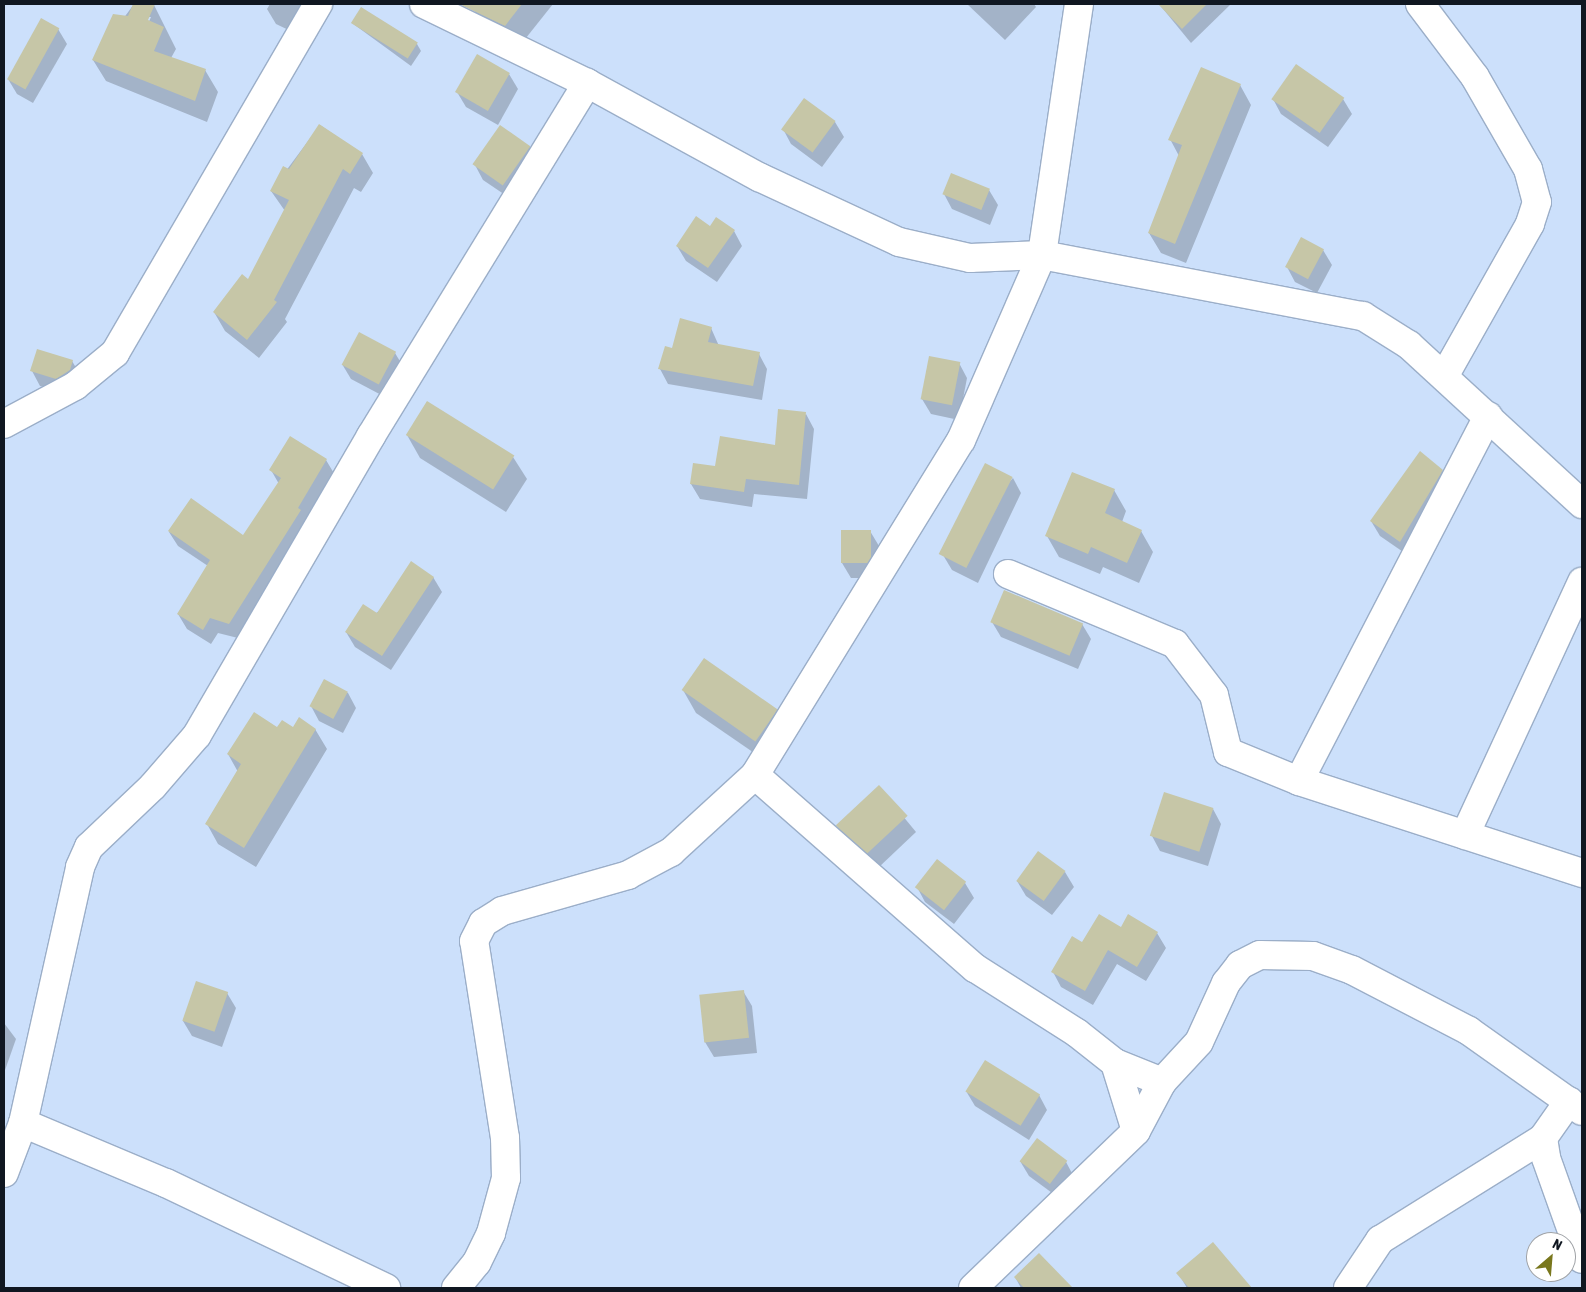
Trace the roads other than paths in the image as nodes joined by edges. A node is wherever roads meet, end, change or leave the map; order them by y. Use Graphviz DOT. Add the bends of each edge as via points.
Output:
graph roads {
  1 [pos="318,4"];
  2 [pos="424,4"];
  3 [pos="1079,4"];
  4 [pos="1420,4"];
  5 [pos="446,10"];
  6 [pos="587,83"];
  7 [pos="1042,256"];
  8 [pos="1445,375"];
  9 [pos="1488,416"];
  10 [pos="4,424"];
  11 [pos="1582,504"];
  12 [pos="1008,574"];
  13 [pos="1582,582"];
  14 [pos="755,775"];
  15 [pos="1299,781"];
  16 [pos="1466,835"];
  17 [pos="1582,873"];
  18 [pos="1115,1063"];
  19 [pos="1162,1082"];
  20 [pos="1576,1106"];
  21 [pos="23,1123"];
  22 [pos="1136,1131"];
  23 [pos="1543,1138"];
  24 [pos="4,1173"];
  25 [pos="1582,1260"];
  26 [pos="386,1288"];
  27 [pos="456,1288"];
  28 [pos="973,1288"];
  29 [pos="1348,1288"];
  1 -- 10 [label="street" via="115,353 75,386"];
  2 -- 5 [label="street"];
  3 -- 7 [label="street"];
  4 -- 8 [label="street" via="1475,76 1528,169 1537,202 1530,224"];
  5 -- 6 [label="street"];
  6 -- 7 [label="street" via="759,177 899,242 970,258"];
  6 -- 21 [label="street" via="371,436 197,735 153,786 89,847 80,867"];
  7 -- 8 [label="street" via="1364,316 1410,345"];
  7 -- 14 [label="street" via="961,440"];
  8 -- 9 [label="street"];
  9 -- 11 [label="street"];
  9 -- 15 [label="street"];
  12 -- 15 [label="street" via="1175,644 1214,695 1228,752"];
  13 -- 16 [label="street"];
  14 -- 18 [label="street" via="975,968 1077,1033"];
  14 -- 27 [label="street" via="671,852 628,875 502,911 483,923 474,941 505,1138 506,1178 491,1234 477,1262"];
  15 -- 16 [label="street"];
  16 -- 17 [label="street"];
  18 -- 19 [label="street"];
  18 -- 22 [label="street"];
  19 -- 20 [label="street" via="1199,1042 1226,983 1240,965 1260,955 1284,953 1313,956 1352,970 1418,1002"];
  19 -- 22 [label="street"];
  20 -- 23 [label="street"];
  21 -- 24 [label="street"];
  21 -- 26 [label="street" via="166,1183"];
  22 -- 28 [label="street"];
  23 -- 25 [label="street" via="1548,1166"];
  23 -- 29 [label="street" via="1380,1240"];
}
